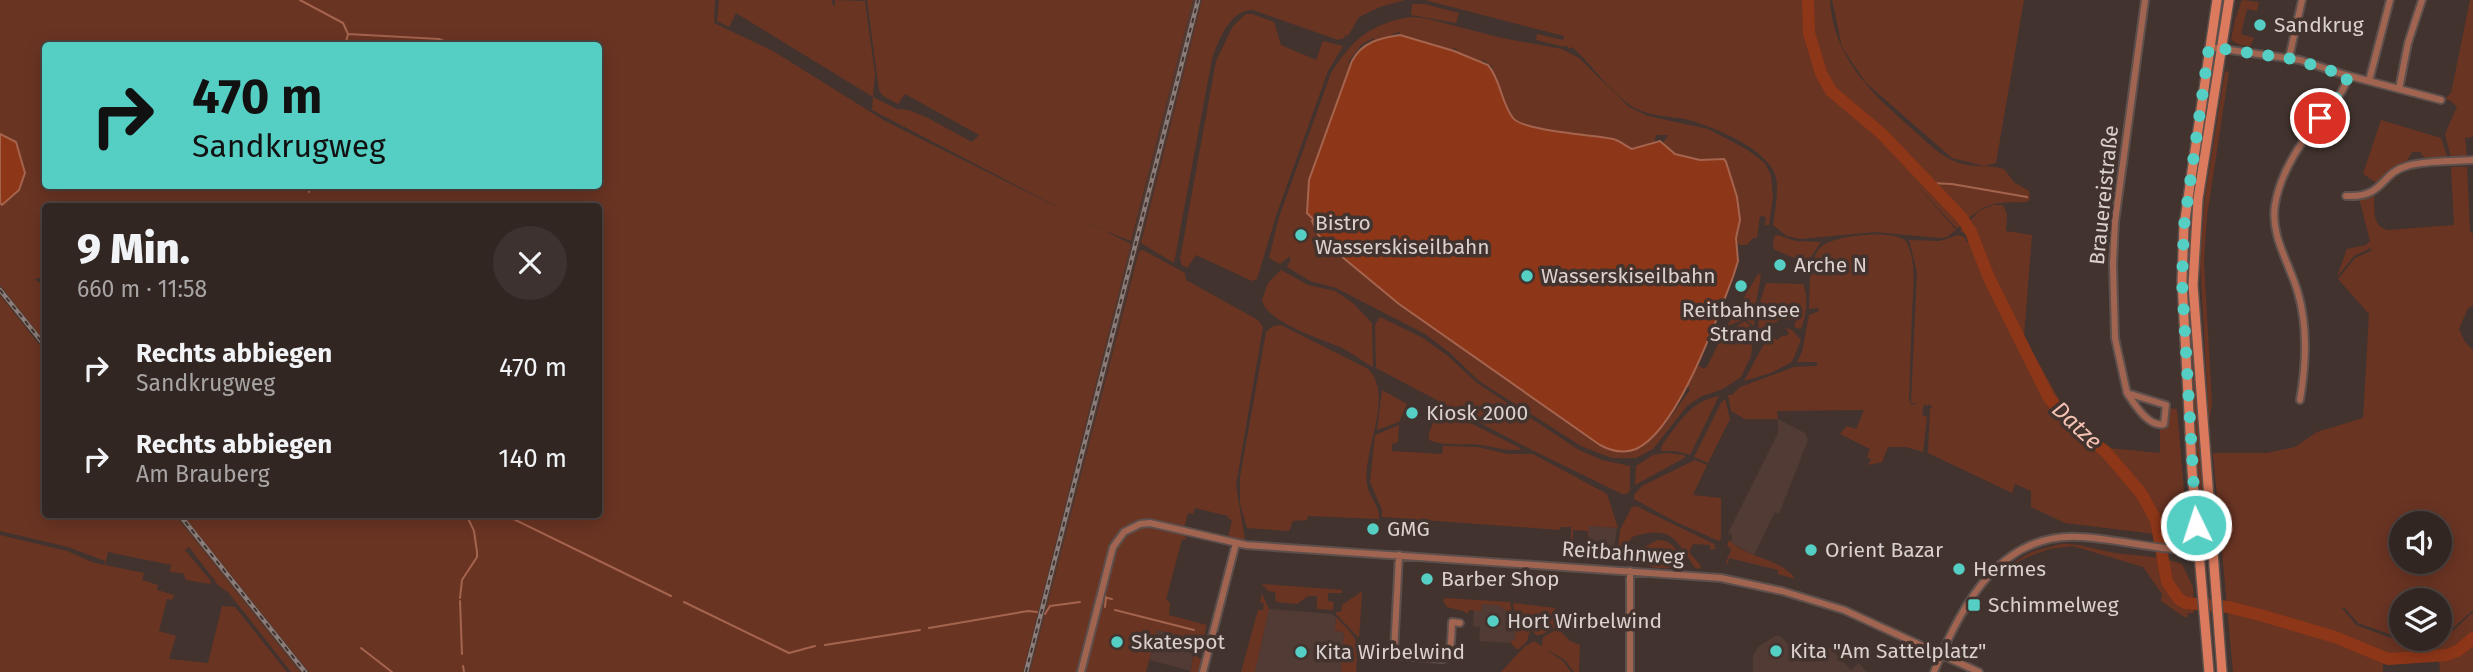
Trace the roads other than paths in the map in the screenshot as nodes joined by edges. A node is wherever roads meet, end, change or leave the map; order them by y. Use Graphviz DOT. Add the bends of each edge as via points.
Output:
graph roads {
  1 [pos="2145,0"];
  2 [pos="2217,0"];
  3 [pos="2229,0"];
  4 [pos="2302,0"];
  5 [pos="2390,0"];
  6 [pos="2422,0"];
  7 [pos="2209,47"];
  8 [pos="2221,49"];
  9 [pos="2289,58"];
  10 [pos="2348,76"];
  11 [pos="2369,81"];
  12 [pos="2399,89"];
  13 [pos="2441,100"];
  14 [pos="2473,160"];
  15 [pos="2346,196"];
  16 [pos="2127,393"];
  17 [pos="2300,400"];
  18 [pos="1236,543"];
  19 [pos="2212,549"];
  20 [pos="2199,550"];
  21 [pos="1399,555"];
  22 [pos="1630,570"];
  23 [pos="1460,623"];
  24 [pos="1942,654"];
  25 [pos="1081,672"];
  26 [pos="1203,672"];
  27 [pos="1630,672"];
  28 [pos="1934,672"];
  29 [pos="1979,672"];
  30 [pos="2209,672"];
  31 [pos="2222,672"];
  1 -- 16 [label="street, Brauereistraße" via="2113,264 2115,338"];
  2 -- 7 [label="main road"];
  3 -- 8 [label="main road"];
  4 -- 9 [label="street"];
  5 -- 11 [label="street"];
  6 -- 12 [label="street"];
  7 -- 8 [label="street"];
  7 -- 20 [label="main road" via="2184,226 2182,281"];
  8 -- 9 [label="street"];
  8 -- 19 [label="main road" via="2198,199 2193,285"];
  9 -- 10 [label="street"];
  10 -- 11 [label="street"];
  10 -- 17 [label="street" via="2339,96 2294,155 2275,204 2278,239 2302,313 2305,355"];
  11 -- 12 [label="street"];
  12 -- 13 [label="street"];
  14 -- 15 [label="street" via="2408,165 2391,174 2378,189"];
  16 -- 16 [label="street, Brauereistraße" via="2166,405 2164,424 2151,423"];
  18 -- 21 [label="street, Reitbahnweg"];
  18 -- 25 [label="street, Reitbahnweg" via="1150,523 1124,532 1110,556"];
  18 -- 26 [label="street"];
  19 -- 20 [label="main road"];
  19 -- 31 [label="main road"];
  20 -- 24 [label="street" via="2070,536 2043,540 1998,565 1979,586"];
  20 -- 30 [label="main road"];
  21 -- 22 [label="street, Reitbahnweg"];
  21 -- 23 [label="street" via="1394,652 1443,659 1449,655 1452,622"];
  22 -- 24 [label="street, Reitbahnweg" via="1721,578 1782,590 1864,618"];
  22 -- 27 [label="street"];
  24 -- 28 [label="street"];
  24 -- 29 [label="street, Reitbahnweg"];
}
